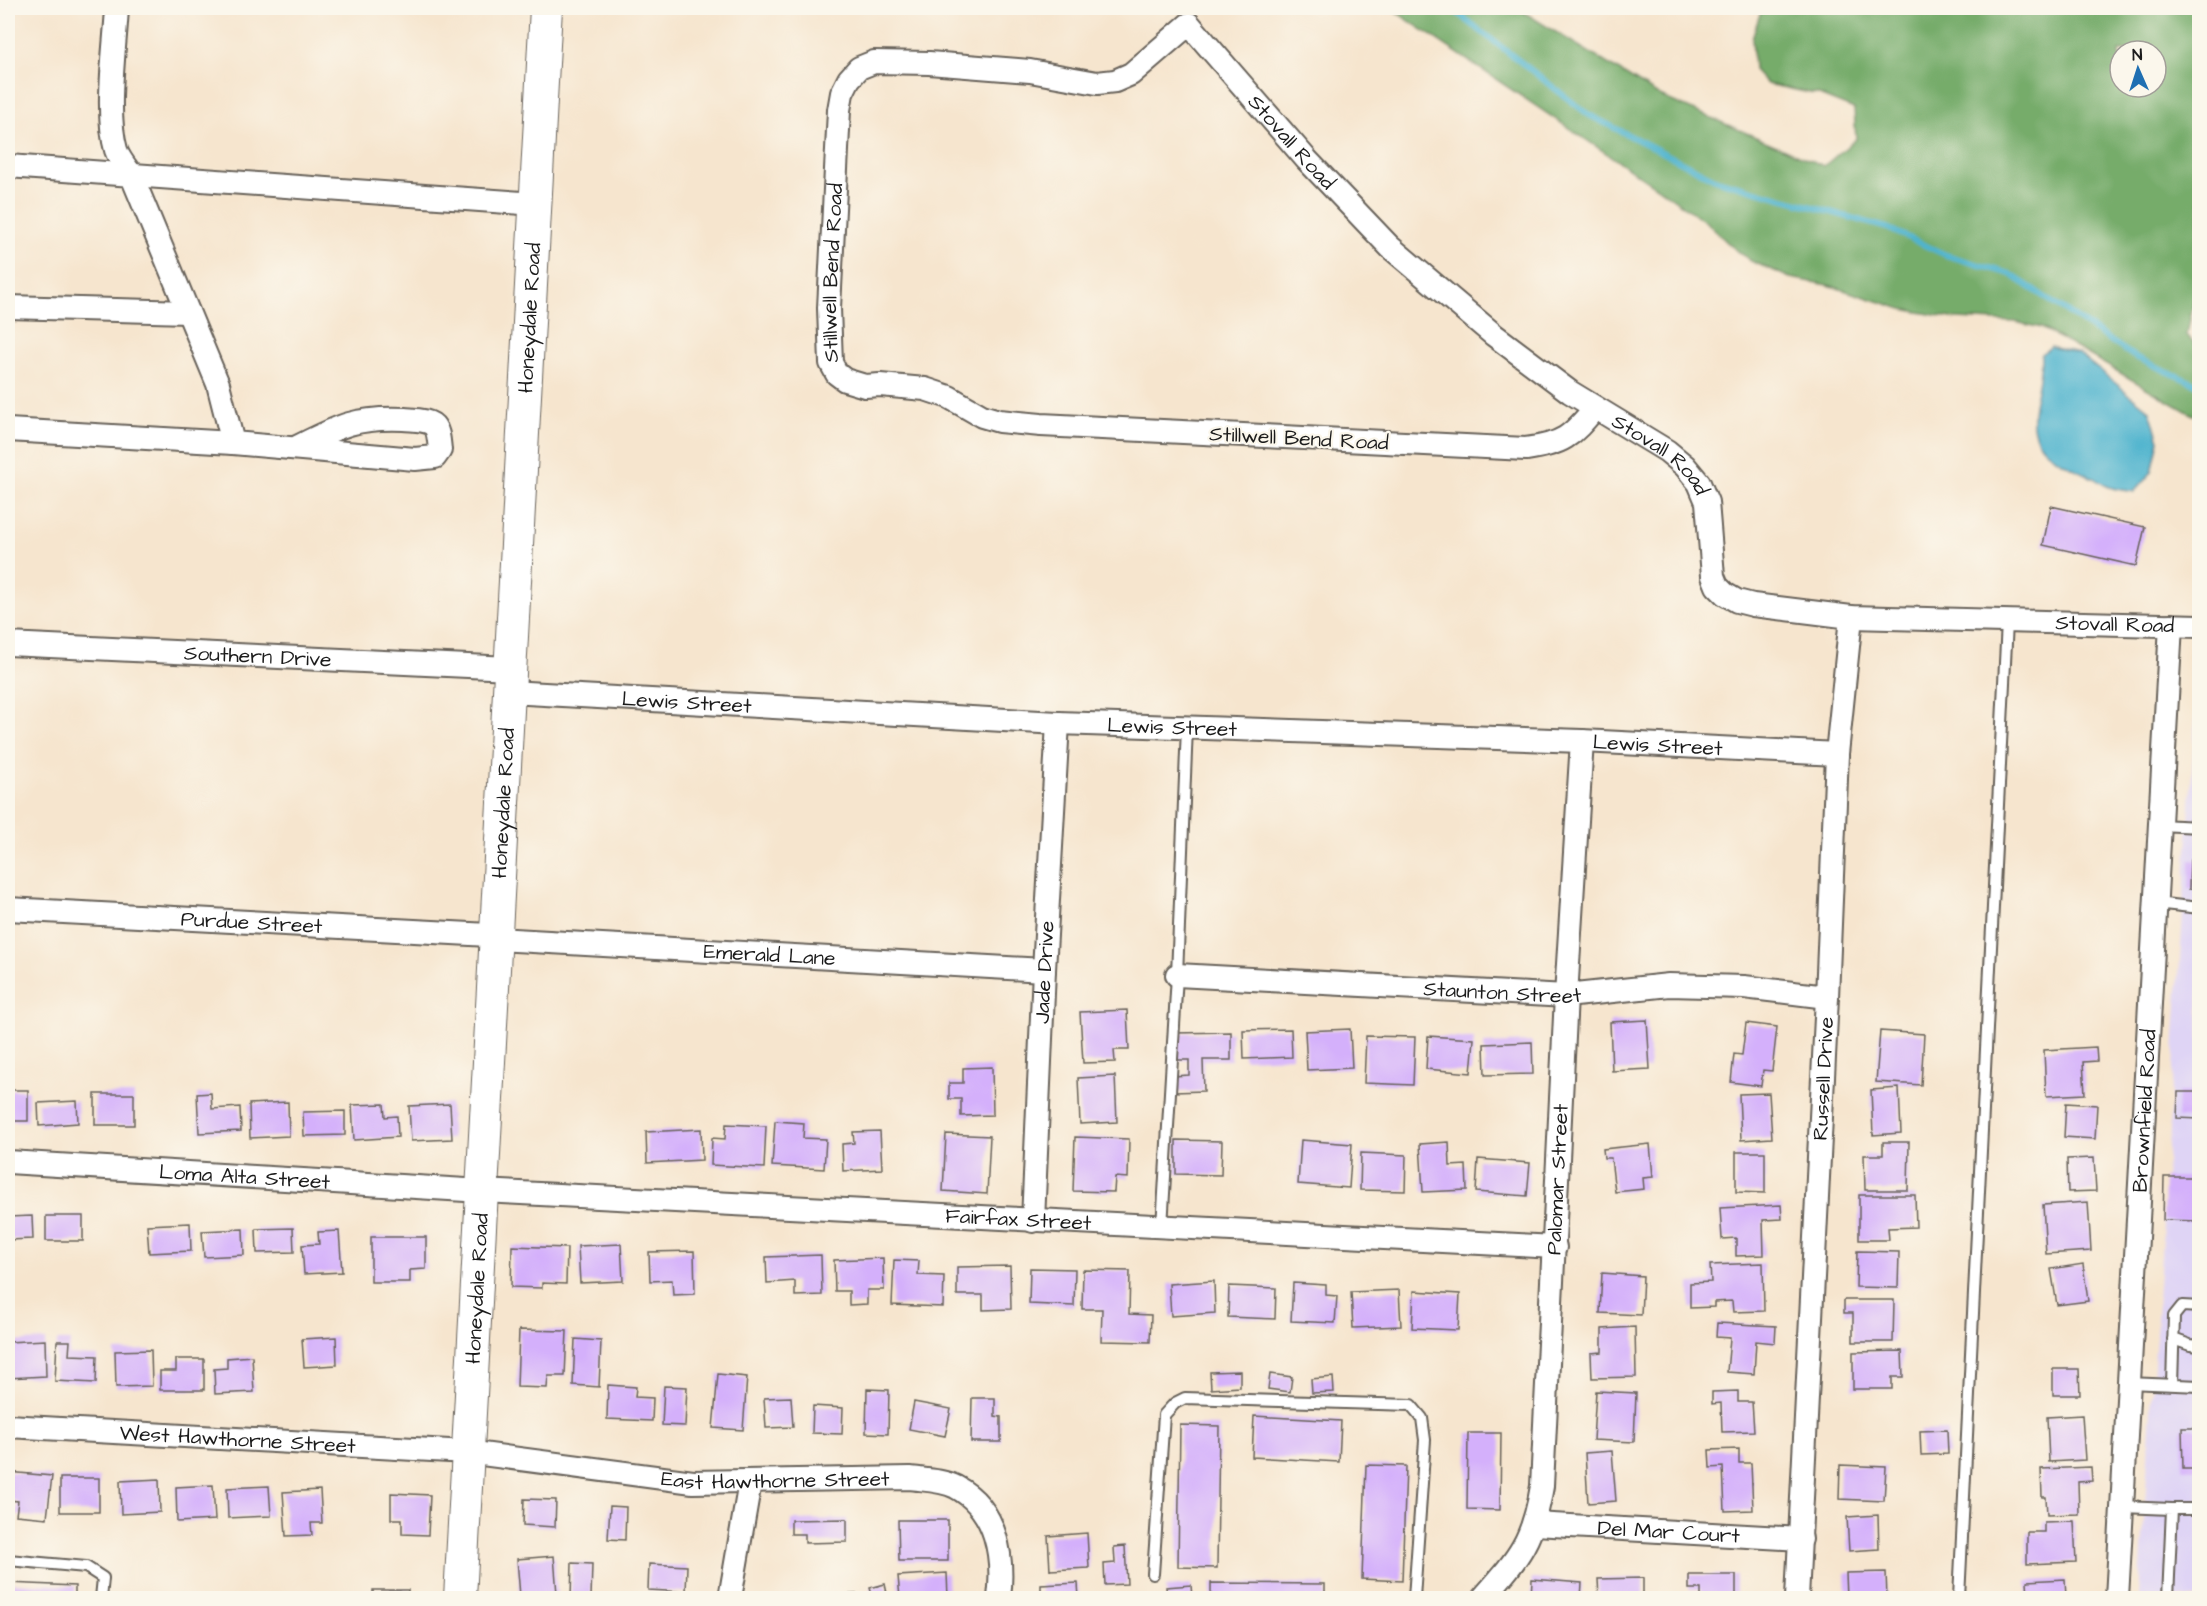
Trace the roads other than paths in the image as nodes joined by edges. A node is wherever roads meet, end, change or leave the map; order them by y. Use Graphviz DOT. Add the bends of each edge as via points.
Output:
graph roads {
  1 [pos="117,8"];
  2 [pos="546,8"];
  3 [pos="1189,24"];
  4 [pos="8,166"];
  5 [pos="131,174"];
  6 [pos="536,204"];
  7 [pos="8,307"];
  8 [pos="188,312"];
  9 [pos="1595,408"];
  10 [pos="8,430"];
  11 [pos="233,442"];
  12 [pos="297,447"];
  13 [pos="1851,616"];
  14 [pos="2007,622"];
  15 [pos="2171,625"];
  16 [pos="2199,626"];
  17 [pos="8,644"];
  18 [pos="509,680"];
  19 [pos="1058,723"];
  20 [pos="1187,727"];
  21 [pos="1582,741"];
  22 [pos="1837,754"];
  23 [pos="2159,825"];
  24 [pos="2199,827"];
  25 [pos="2155,903"];
  26 [pos="2199,908"];
  27 [pos="8,909"];
  28 [pos="495,939"];
  29 [pos="1044,970"];
  30 [pos="1177,975"];
  31 [pos="1566,996"];
  32 [pos="1827,997"];
  33 [pos="8,1162"];
  34 [pos="482,1191"];
  35 [pos="1033,1221"];
  36 [pos="1162,1228"];
  37 [pos="1555,1247"];
  38 [pos="2199,1307"];
  39 [pos="2173,1339"];
  40 [pos="2199,1346"];
  41 [pos="2128,1383"];
  42 [pos="2172,1385"];
  43 [pos="2199,1386"];
  44 [pos="8,1426"];
  45 [pos="467,1452"];
  46 [pos="750,1482"];
  47 [pos="2122,1507"];
  48 [pos="2172,1509"];
  49 [pos="2199,1509"];
  50 [pos="1534,1524"];
  51 [pos="1801,1539"];
  52 [pos="8,1560"];
  53 [pos="1153,1574"];
  54 [pos="101,1599"];
  55 [pos="459,1599"];
  56 [pos="730,1599"];
  57 [pos="999,1599"];
  58 [pos="1414,1599"];
  59 [pos="1483,1599"];
  60 [pos="1797,1599"];
  61 [pos="1959,1599"];
  62 [pos="2117,1599"];
  63 [pos="2168,1599"];
  1 -- 5 [label="street" via="112,126 117,152"];
  2 -- 6 [label="street, Honeydale Road"];
  3 -- 9 [label="street, Stovall Road" via="1307,160 1390,248 1494,335"];
  3 -- 9 [label="street, Stillwell Bend Road" via="1131,74 1106,82 928,63 874,62 860,68 849,79 839,110 829,308 831,363 837,374 865,386 925,389 999,421 1526,449 1562,441"];
  4 -- 5 [label="street"];
  5 -- 6 [label="street"];
  5 -- 8 [label="street"];
  6 -- 18 [label="street, Honeydale Road"];
  7 -- 8 [label="street"];
  8 -- 11 [label="street" via="218,384"];
  9 -- 13 [label="street, Stovall Road" via="1667,451 1699,483 1707,502 1713,576 1725,594 1753,605"];
  10 -- 11 [label="street"];
  11 -- 12 [label="street"];
  12 -- 12 [label="street" via="341,425 388,418 432,424 437,430 440,450 435,457 416,459"];
  13 -- 14 [label="street, Stovall Road"];
  13 -- 22 [label="street, Russell Drive"];
  14 -- 15 [label="street, Stovall Road"];
  14 -- 61 [label="lane"];
  15 -- 16 [label="street, Stovall Road"];
  15 -- 23 [label="street, Brownfield Road"];
  17 -- 18 [label="street, Southern Drive"];
  18 -- 19 [label="street, Lewis Street"];
  18 -- 28 [label="street, Honeydale Road"];
  19 -- 20 [label="street, Lewis Street"];
  19 -- 29 [label="street, Jade Drive"];
  20 -- 21 [label="street, Lewis Street"];
  20 -- 30 [label="lane"];
  21 -- 22 [label="street, Lewis Street"];
  21 -- 31 [label="street, Palomar Street"];
  22 -- 32 [label="street, Russell Drive"];
  23 -- 24 [label="lane"];
  23 -- 25 [label="street, Brownfield Road"];
  25 -- 26 [label="lane"];
  25 -- 41 [label="street, Brownfield Road"];
  27 -- 28 [label="street, Purdue Street" via="477,934"];
  28 -- 29 [label="street, Emerald Lane"];
  28 -- 34 [label="street, Honeydale Road"];
  29 -- 35 [label="street, Jade Drive"];
  30 -- 31 [label="street, Staunton Street"];
  30 -- 36 [label="lane"];
  31 -- 32 [label="street, Staunton Street" via="1669,985 1744,987"];
  31 -- 37 [label="street, Palomar Street"];
  32 -- 51 [label="street, Russell Drive"];
  33 -- 34 [label="street, Loma Alta Street"];
  34 -- 35 [label="street, Fairfax Street"];
  34 -- 45 [label="street, Honeydale Road"];
  35 -- 36 [label="street, Fairfax Street"];
  36 -- 37 [label="street, Fairfax Street"];
  37 -- 50 [label="street, Palomar Street" via="1542,1486"];
  38 -- 39 [label="lane" via="2182,1306 2174,1316"];
  39 -- 40 [label="lane"];
  39 -- 42 [label="lane"];
  41 -- 42 [label="lane"];
  41 -- 47 [label="street, Brownfield Road"];
  42 -- 43 [label="lane"];
  44 -- 45 [label="street, West Hawthorne Street"];
  45 -- 46 [label="street, East Hawthorne Street" via="693,1482"];
  45 -- 55 [label="street, Honeydale Road"];
  46 -- 56 [label="street"];
  46 -- 57 [label="street, East Hawthorne Street" via="910,1478 955,1487 973,1499 996,1535"];
  47 -- 48 [label="lane"];
  47 -- 62 [label="street, Brownfield Road"];
  48 -- 49 [label="lane"];
  48 -- 63 [label="lane"];
  50 -- 51 [label="street, Del Mar Court"];
  50 -- 59 [label="street, Palomar Street" via="1529,1539 1505,1575"];
  51 -- 60 [label="street, Russell Drive"];
  52 -- 54 [label="lane" via="86,1567 103,1578"];
  53 -- 58 [label="lane" via="1164,1415 1175,1403 1185,1398 1411,1405 1422,1418 1425,1440"];
}
